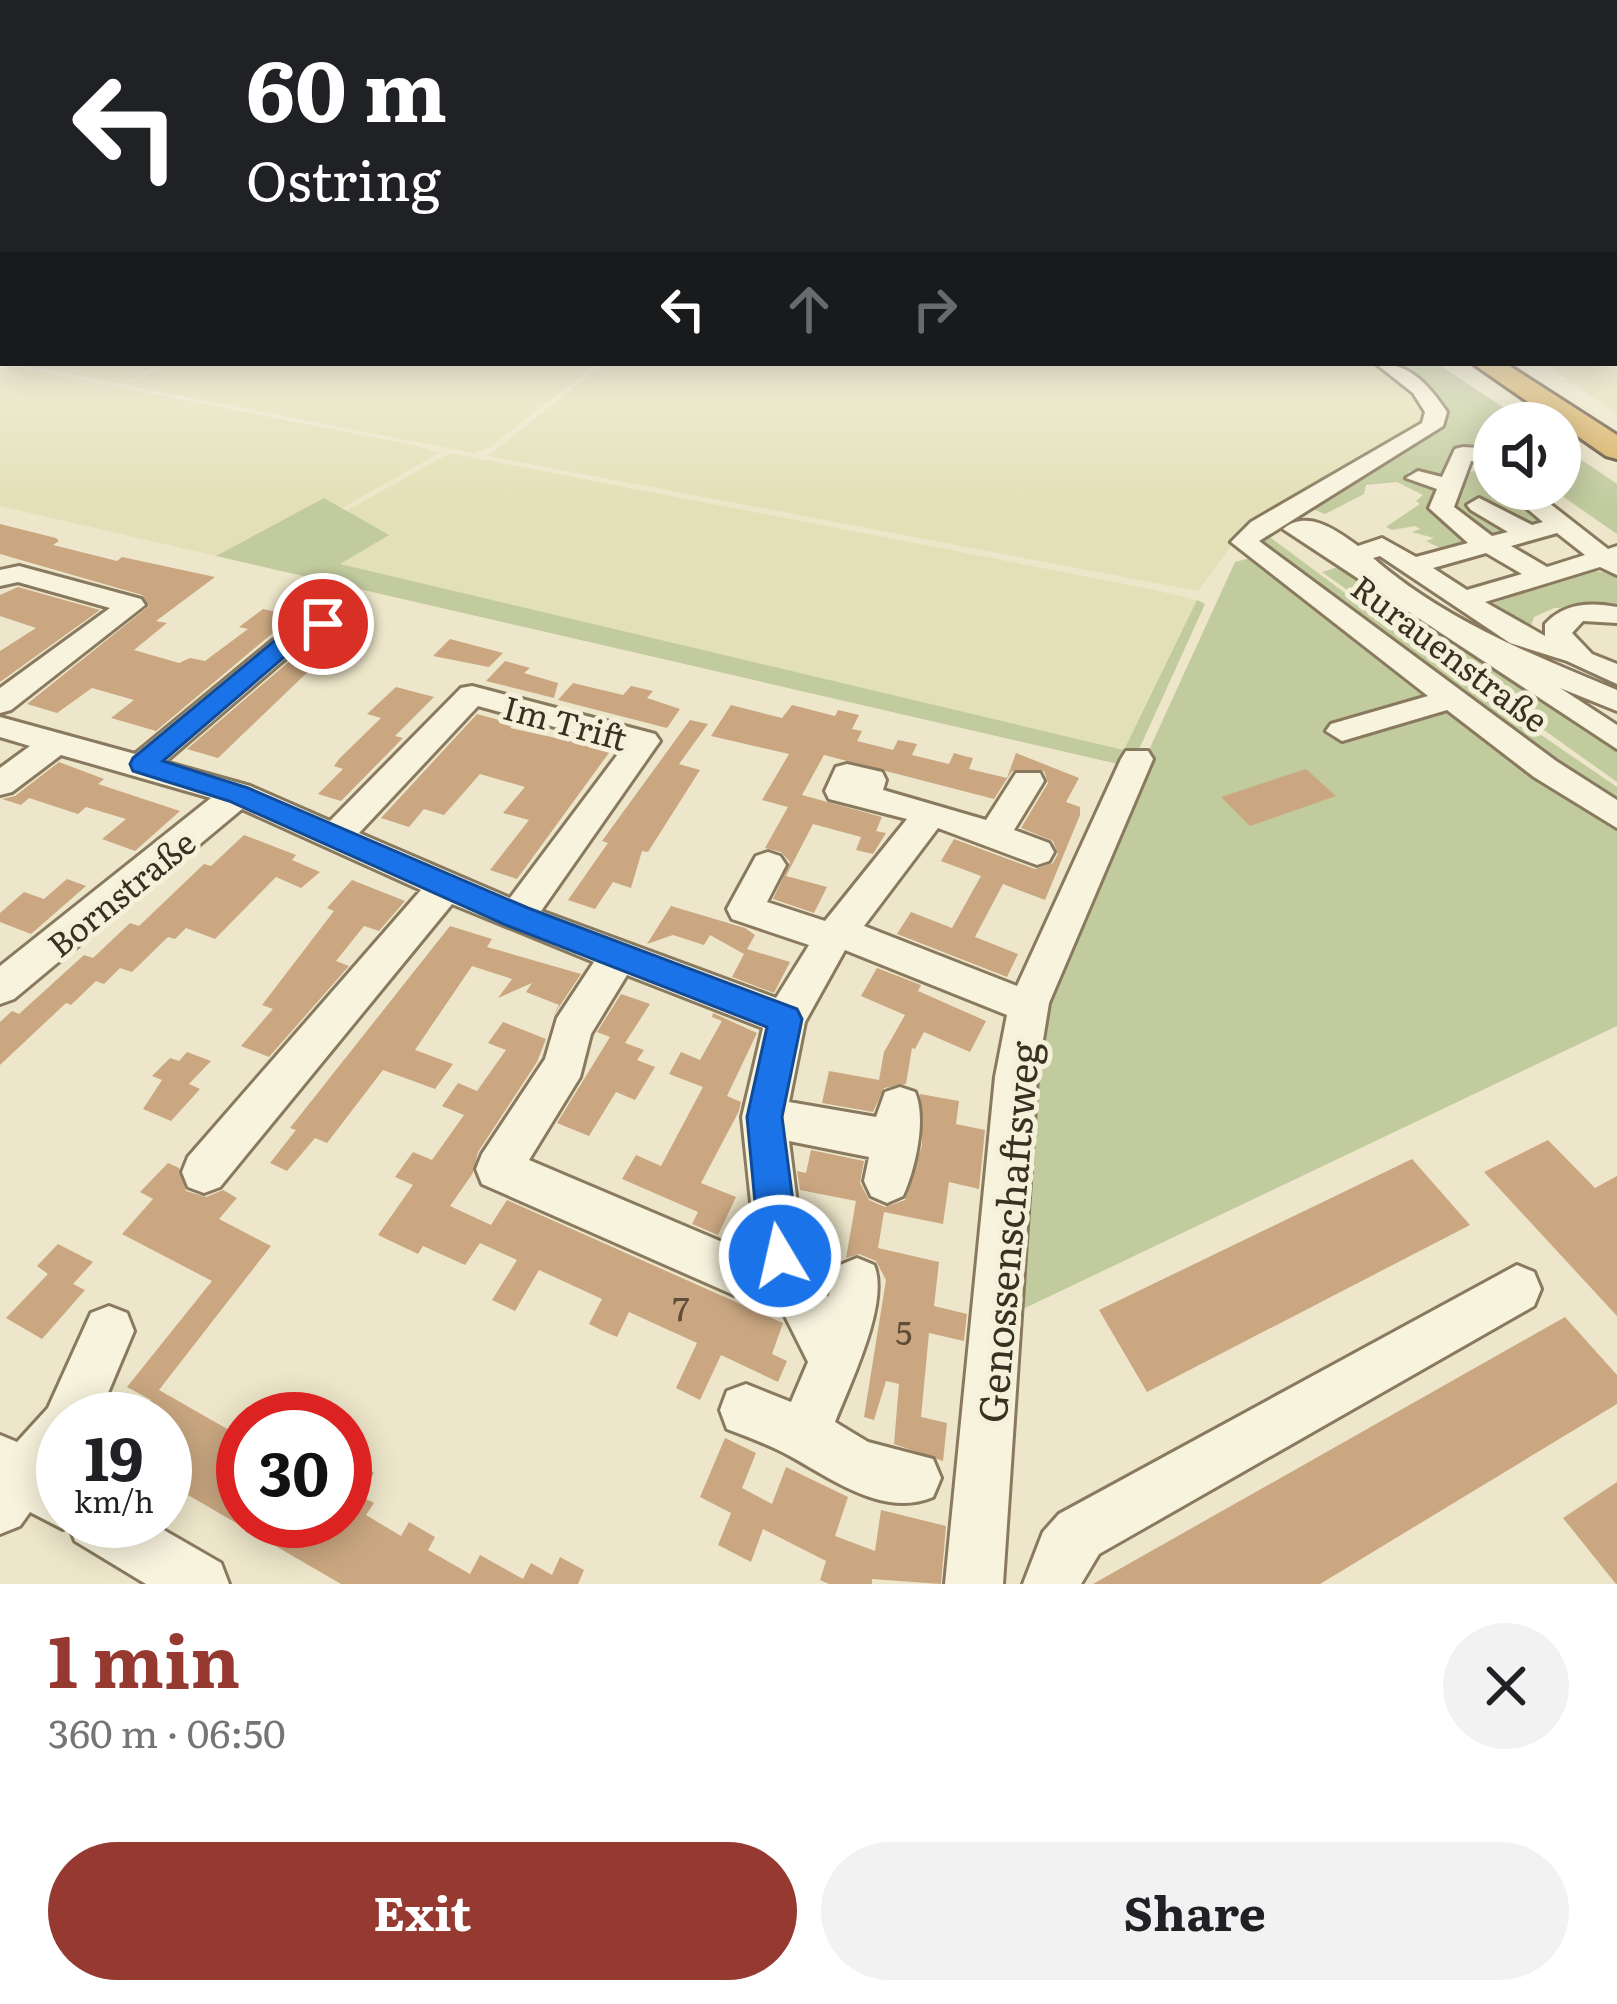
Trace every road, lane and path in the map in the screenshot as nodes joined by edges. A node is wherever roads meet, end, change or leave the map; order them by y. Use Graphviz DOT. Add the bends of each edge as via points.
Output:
graph roads {
  1 [pos="1389,366"];
  2 [pos="1468,366"];
  3 [pos="1469,366"];
  4 [pos="1517,402"];
  5 [pos="1581,446"];
  6 [pos="1617,449"];
  7 [pos="1473,455"];
  8 [pos="1617,471"];
  9 [pos="1453,475"];
  10 [pos="1473,475"];
  11 [pos="1418,478"];
  12 [pos="1291,509"];
  13 [pos="1503,510"];
  14 [pos="1515,510"];
  15 [pos="1567,510"];
  16 [pos="1558,525"];
  17 [pos="1528,533"];
  18 [pos="1489,544"];
  19 [pos="1382,546"];
  20 [pos="1615,556"];
  21 [pos="1353,557"];
  22 [pos="1413,566"];
  23 [pos="1546,577"];
  24 [pos="0,578"];
  25 [pos="1464,600"];
  26 [pos="1617,614"];
  27 [pos="323,624"];
  28 [pos="1579,657"];
  29 [pos="1617,676"];
  30 [pos="1617,698"];
  31 [pos="1452,699"];
  32 [pos="0,703"];
  33 [pos="0,727"];
  34 [pos="1342,731"];
  35 [pos="1617,739"];
  36 [pos="59,740"];
  37 [pos="1137,759"];
  38 [pos="143,764"];
  39 [pos="1028,781"];
  40 [pos="0,784"];
  41 [pos="238,794"];
  42 [pos="866,796"];
  43 [pos="931,813"];
  44 [pos="1617,816"];
  45 [pos="994,835"];
  46 [pos="334,838"];
  47 [pos="1037,852"];
  48 [pos="768,865"];
  49 [pos="445,887"];
  50 [pos="517,917"];
  51 [pos="836,934"];
  52 [pos="619,956"];
  53 [pos="0,988"];
  54 [pos="1006,999"];
  55 [pos="785,1019"];
  56 [pos="764,1117"];
  57 [pos="894,1143"];
  58 [pos="204,1172"];
  59 [pos="780,1256"];
  60 [pos="857,1282"];
  61 [pos="1517,1289"];
  62 [pos="109,1331"];
  63 [pos="834,1360"];
  64 [pos="82,1392"];
  65 [pos="746,1410"];
  66 [pos="804,1434"];
  67 [pos="914,1478"];
  68 [pos="140,1548"];
  69 [pos="200,1584"];
  70 [pos="974,1584"];
  71 [pos="1052,1584"];
  1 -- 12 [label="street" via="1421,389 1436,412 1432,426"];
  2 -- 4 [label="highway"];
  3 -- 6 [label="highway"];
  5 -- 8 [label="highway"];
  7 -- 9 [label="street" via="1463,454"];
  9 -- 10 [label="street"];
  9 -- 11 [label="street"];
  9 -- 18 [label="street" via="1441,508"];
  12 -- 19 [label="street"];
  12 -- 31 [label="street, Rurauenstraße" via="1244,542"];
  13 -- 17 [label="street"];
  14 -- 16 [label="street"];
  15 -- 20 [label="street"];
  16 -- 17 [label="street"];
  16 -- 20 [label="street"];
  17 -- 18 [label="street"];
  18 -- 22 [label="street"];
  18 -- 23 [label="street"];
  19 -- 21 [label="street"];
  19 -- 22 [label="street"];
  20 -- 23 [label="street"];
  21 -- 30 [label="street" via="1476,639"];
  21 -- 35 [label="street" via="1323,530 1295,529"];
  22 -- 25 [label="street"];
  23 -- 25 [label="street"];
  24 -- 32 [label="street" via="19,574 131,605"];
  25 -- 28 [label="street" via="1520,637"];
  26 -- 28 [label="street" via="1581,612 1559,624 1558,634"];
  27 -- 38 [label="street" via="282,647"];
  28 -- 29 [label="street"];
  28 -- 30 [label="street" via="1590,678"];
  31 -- 34 [label="street"];
  31 -- 44 [label="street, Rurauenstraße"];
  33 -- 36 [label="street"];
  36 -- 38 [label="street"];
  36 -- 40 [label="street"];
  37 -- 70 [label="street, Genossenschaftsweg" via="1028,1004"];
  38 -- 41 [label="street"];
  39 -- 45 [label="street"];
  41 -- 46 [label="street"];
  41 -- 53 [label="street, Bornstraße"];
  42 -- 43 [label="street"];
  43 -- 45 [label="street"];
  43 -- 51 [label="street"];
  45 -- 47 [label="street"];
  46 -- 49 [label="street"];
  46 -- 50 [label="street, Im Trift" via="472,695 644,741"];
  48 -- 51 [label="street" via="745,909"];
  49 -- 50 [label="street"];
  49 -- 58 [label="street"];
  50 -- 52 [label="street"];
  51 -- 54 [label="street"];
  51 -- 55 [label="street"];
  52 -- 55 [label="street"];
  52 -- 59 [label="street" via="571,1030 565,1064 497,1169 734,1271"];
  55 -- 56 [label="street"];
  56 -- 57 [label="street"];
  56 -- 59 [label="street"];
  59 -- 63 [label="street"];
  60 -- 63 [label="street"];
  61 -- 71 [label="street" via="1079,1534"];
  62 -- 64 [label="street"];
  63 -- 66 [label="street"];
  65 -- 66 [label="street"];
  66 -- 67 [label="street" via="860,1466"];
  68 -- 69 [label="street"];
}
